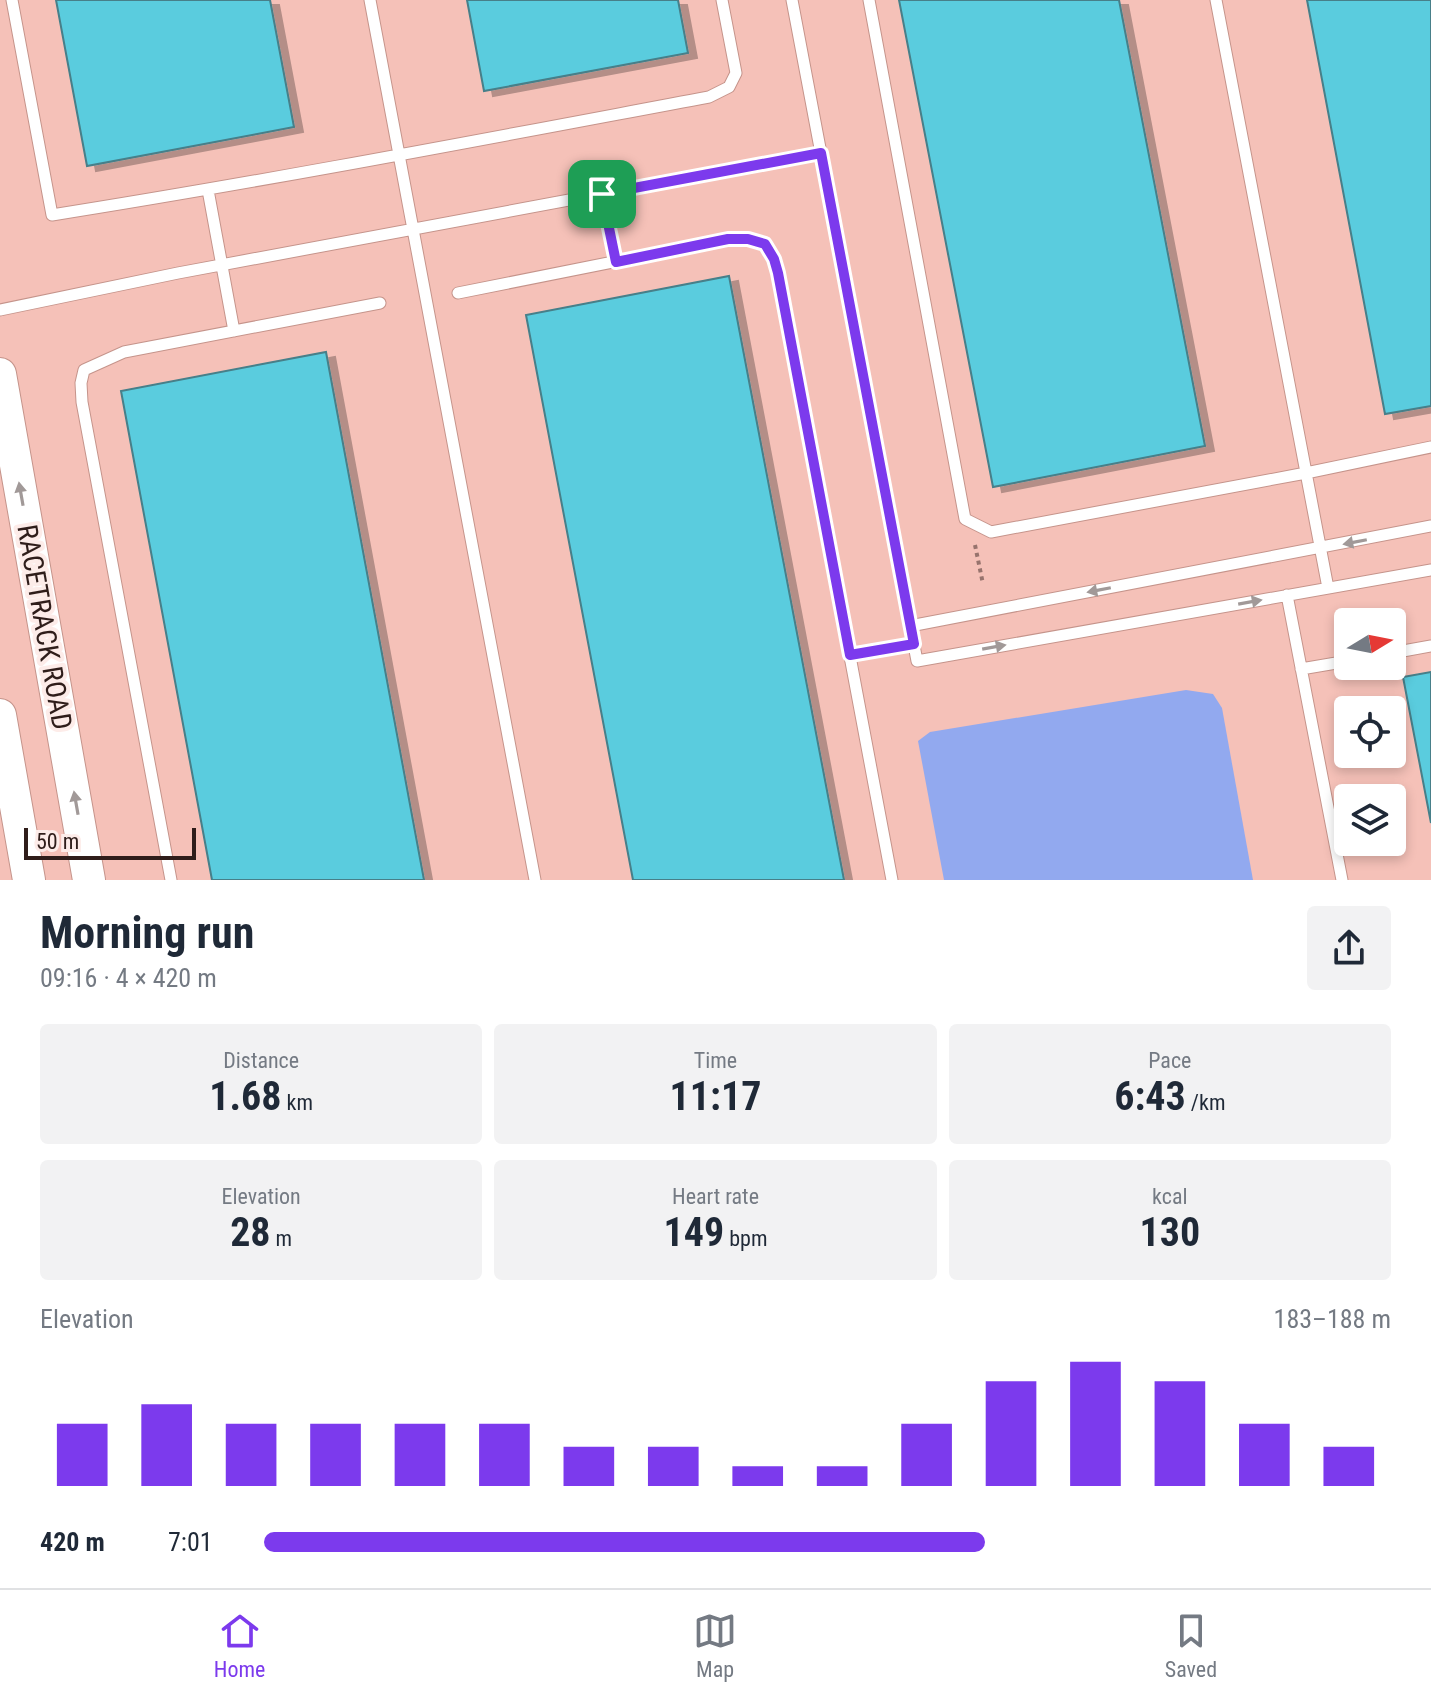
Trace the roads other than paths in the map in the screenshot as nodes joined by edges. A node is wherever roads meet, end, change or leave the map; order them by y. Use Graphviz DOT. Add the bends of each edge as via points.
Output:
graph roads {
  1 [pos="12,0"];
  2 [pos="370,0"];
  3 [pos="722,0"];
  4 [pos="792,0"];
  5 [pos="869,0"];
  6 [pos="1216,0"];
  7 [pos="821,153"];
  8 [pos="400,156"];
  9 [pos="208,190"];
  10 [pos="602,194"];
  11 [pos="412,230"];
  12 [pos="616,262"];
  13 [pos="222,265"];
  14 [pos="458,293"];
  15 [pos="380,303"];
  16 [pos="0,310"];
  17 [pos="234,331"];
  18 [pos="0,374"];
  19 [pos="1431,447"];
  20 [pos="1306,473"];
  21 [pos="1431,526"];
  22 [pos="1320,548"];
  23 [pos="1431,570"];
  24 [pos="1328,588"];
  25 [pos="1287,595"];
  26 [pos="910,626"];
  27 [pos="914,644"];
  28 [pos="1431,646"];
  29 [pos="1406,650"];
  30 [pos="850,655"];
  31 [pos="1334,663"];
  32 [pos="1301,669"];
  33 [pos="0,715"];
  34 [pos="29,880"];
  35 [pos="89,880"];
  36 [pos="171,880"];
  37 [pos="535,880"];
  38 [pos="892,880"];
  39 [pos="1342,880"];
  1 -- 9 [label="lane" via="52,215"];
  2 -- 8 [label="lane"];
  3 -- 8 [label="lane" via="736,73 729,87 709,97"];
  4 -- 7 [label="lane"];
  5 -- 20 [label="lane" via="965,519 991,532"];
  6 -- 20 [label="lane"];
  7 -- 10 [label="lane"];
  7 -- 26 [label="lane"];
  8 -- 9 [label="lane"];
  8 -- 11 [label="lane"];
  9 -- 13 [label="lane"];
  10 -- 11 [label="lane"];
  10 -- 12 [label="lane"];
  11 -- 13 [label="lane"];
  11 -- 37 [label="lane"];
  12 -- 14 [label="lane"];
  12 -- 30 [label="lane" via="728,239 765,244 774,259"];
  13 -- 16 [label="lane"];
  13 -- 17 [label="lane"];
  15 -- 17 [label="lane"];
  17 -- 36 [label="lane" via="124,352 84,370 81,383"];
  35 -- 18 [label="street, RACETRACK ROAD, one-way"];
  19 -- 20 [label="lane"];
  20 -- 22 [label="lane"];
  21 -- 22 [label="lane, one-way"];
  22 -- 24 [label="lane"];
  22 -- 26 [label="lane, one-way"];
  23 -- 24 [label="lane"];
  24 -- 25 [label="lane"];
  27 -- 25 [label="lane, one-way" via="917,661"];
  25 -- 32 [label="lane"];
  26 -- 27 [label="lane"];
  27 -- 30 [label="lane"];
  28 -- 29 [label="lane"];
  30 -- 38 [label="lane"];
  31 -- 32 [label="lane"];
  32 -- 39 [label="lane"];
  33 -- 34 [label="street"];
}
